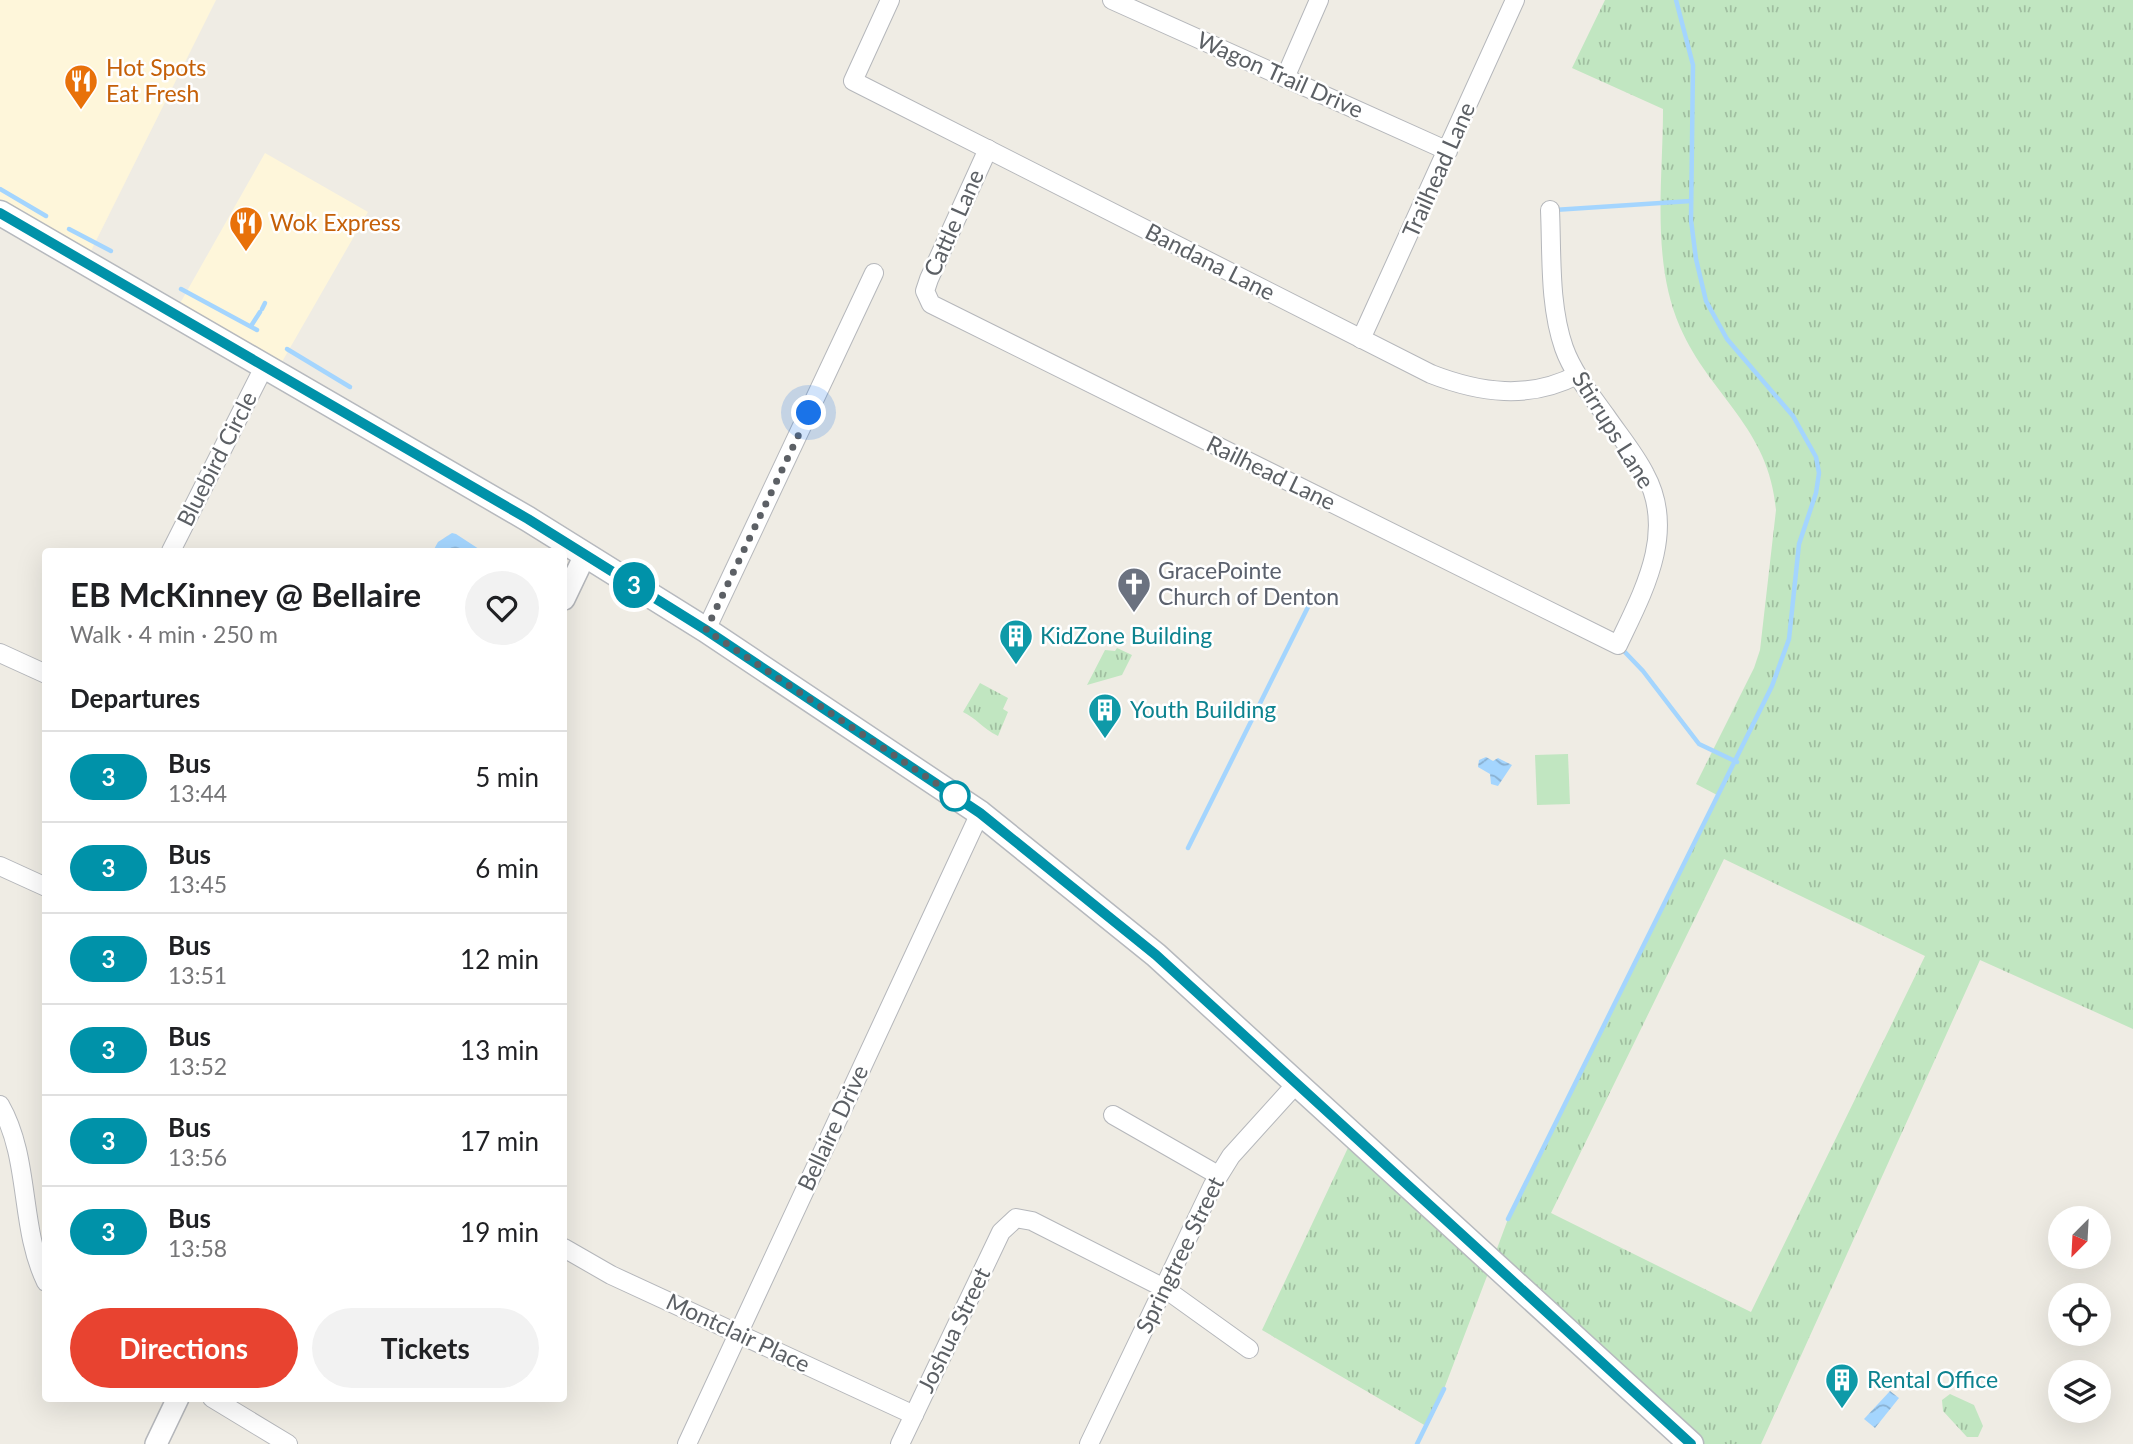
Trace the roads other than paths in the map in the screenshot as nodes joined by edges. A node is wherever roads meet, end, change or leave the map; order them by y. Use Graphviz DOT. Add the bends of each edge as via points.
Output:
graph roads {
  1 [pos="890,0"];
  2 [pos="1319,0"];
  3 [pos="1515,0"];
  4 [pos="1117,1"];
  5 [pos="1285,78"];
  6 [pos="988,149"];
  7 [pos="1448,151"];
  8 [pos="1550,210"];
  9 [pos="0,214"];
  10 [pos="874,273"];
  11 [pos="926,299"];
  12 [pos="1362,339"];
  13 [pos="264,367"];
  14 [pos="1577,375"];
  15 [pos="173,548"];
  16 [pos="585,555"];
  17 [pos="567,593"];
  18 [pos="706,630"];
  19 [pos="1618,645"];
  20 [pos="0,653"];
  21 [pos="42,672"];
  22 [pos="980,813"];
  23 [pos="0,866"];
  24 [pos="42,885"];
  25 [pos="1297,1083"];
  26 [pos="0,1105"];
  27 [pos="1114,1115"];
  28 [pos="1218,1175"];
  29 [pos="567,1250"];
  30 [pos="42,1272"];
  31 [pos="1164,1288"];
  32 [pos="738,1332"];
  33 [pos="1249,1349"];
  34 [pos="176,1402"];
  35 [pos="219,1402"];
  36 [pos="914,1415"];
  37 [pos="156,1444"];
  38 [pos="288,1444"];
  39 [pos="687,1444"];
  40 [pos="900,1444"];
  41 [pos="1089,1444"];
  42 [pos="1691,1444"];
  1 -- 6 [label="street, Bandana Lane" via="853,81"];
  2 -- 5 [label="street"];
  3 -- 7 [label="street, Trailhead Lane"];
  4 -- 5 [label="street, Wagon Trail Drive"];
  5 -- 7 [label="street, Wagon Trail Drive"];
  6 -- 11 [label="street, Cattle Lane" via="933,269"];
  6 -- 12 [label="street, Bandana Lane"];
  7 -- 12 [label="street, Trailhead Lane"];
  8 -- 14 [label="street, Stirrups Lane" via="1555,306 1564,349"];
  9 -- 13 [label="main road"];
  10 -- 18 [label="street"];
  11 -- 19 [label="street, Railhead Lane"];
  12 -- 14 [label="street, Bandana Lane" via="1431,374 1479,389 1526,392"];
  13 -- 15 [label="street, Bluebird Circle"];
  13 -- 16 [label="main road"];
  14 -- 19 [label="street, Stirrups Lane" via="1645,473 1659,518 1647,583"];
  16 -- 17 [label="street"];
  16 -- 18 [label="main road"];
  18 -- 22 [label="main road"];
  20 -- 21 [label="street"];
  22 -- 25 [label="main road" via="1123,927"];
  22 -- 32 [label="street, Bellaire Drive"];
  23 -- 24 [label="street"];
  25 -- 28 [label="street, Springtree Street"];
  25 -- 42 [label="main road"];
  26 -- 30 [label="street" via="13,1138"];
  27 -- 28 [label="street"];
  28 -- 31 [label="street, Springtree Street"];
  29 -- 32 [label="street, Montclair Place" via="611,1275"];
  31 -- 33 [label="street"];
  31 -- 36 [label="street, Joshua Street" via="1031,1221 1013,1219 999,1235"];
  31 -- 41 [label="street, Springtree Street"];
  32 -- 36 [label="street, Montclair Place"];
  32 -- 39 [label="street, Bellaire Drive"];
  34 -- 37 [label="street"];
  35 -- 38 [label="street"];
  36 -- 40 [label="street, Joshua Street"];
}
